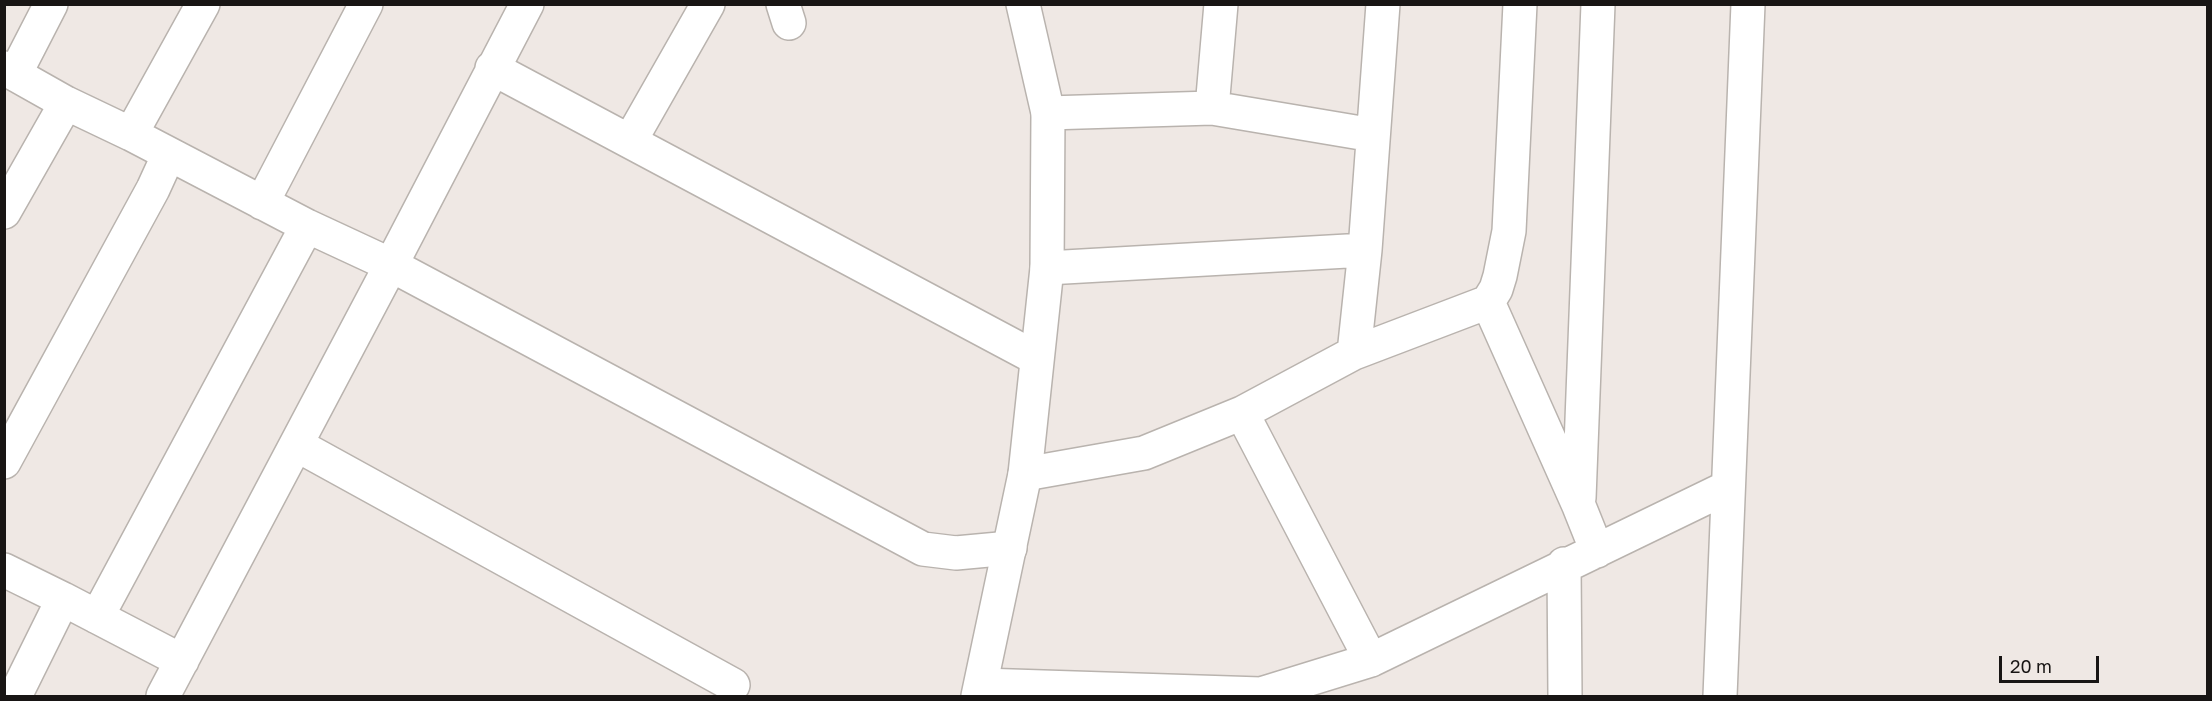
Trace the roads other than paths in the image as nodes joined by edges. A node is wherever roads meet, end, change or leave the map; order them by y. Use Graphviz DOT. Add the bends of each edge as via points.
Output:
graph roads {
  1 [pos="51,4"];
  2 [pos="203,4"];
  3 [pos="366,4"];
  4 [pos="526,4"];
  5 [pos="708,4"];
  6 [pos="1023,4"];
  7 [pos="1221,4"];
  8 [pos="1383,4"];
  9 [pos="1520,4"];
  10 [pos="1598,4"];
  11 [pos="1748,4"];
  12 [pos="492,68"];
  13 [pos="10,71"];
  14 [pos="66,103"];
  15 [pos="1212,108"];
  16 [pos="1048,113"];
  17 [pos="131,134"];
  18 [pos="1373,135"];
  19 [pos="630,141"];
  20 [pos="169,154"];
  21 [pos="262,203"];
  22 [pos="4,212"];
  23 [pos="307,226"];
  24 [pos="1365,250"];
  25 [pos="392,265"];
  26 [pos="1047,268"];
  27 [pos="1488,302"];
  28 [pos="1354,353"];
  29 [pos="1036,358"];
  30 [pos="1242,413"];
  31 [pos="297,445"];
  32 [pos="4,462"];
  33 [pos="1025,474"];
  34 [pos="1728,487"];
  35 [pos="1579,506"];
  36 [pos="1010,548"];
  37 [pos="1597,551"];
  38 [pos="1564,564"];
  39 [pos="4,570"];
  40 [pos="63,598"];
  41 [pos="97,617"];
  42 [pos="1371,660"];
  43 [pos="182,661"];
  44 [pos="733,685"];
  45 [pos="980,691"];
  46 [pos="1261,695"];
  47 [pos="15,696"];
  48 [pos="162,696"];
  49 [pos="1565,696"];
  50 [pos="1720,696"];
  1 -- 13 [label="street"];
  2 -- 17 [label="street"];
  3 -- 21 [label="street"];
  4 -- 12 [label="street"];
  5 -- 19 [label="street"];
  6 -- 16 [label="street"];
  7 -- 15 [label="street"];
  8 -- 18 [label="street"];
  9 -- 27 [label="street" via="1509,231 1496,289"];
  10 -- 35 [label="street"];
  11 -- 34 [label="street"];
  12 -- 19 [label="street"];
  12 -- 25 [label="street"];
  13 -- 14 [label="street"];
  14 -- 17 [label="street"];
  14 -- 22 [label="street"];
  15 -- 16 [label="street"];
  15 -- 18 [label="street"];
  16 -- 26 [label="street"];
  17 -- 20 [label="street"];
  18 -- 24 [label="street"];
  19 -- 29 [label="street"];
  20 -- 21 [label="street"];
  20 -- 32 [label="street"];
  21 -- 23 [label="street"];
  23 -- 25 [label="street"];
  23 -- 41 [label="street"];
  24 -- 26 [label="street"];
  24 -- 28 [label="street"];
  25 -- 31 [label="street"];
  25 -- 36 [label="street" via="923,549 956,553"];
  26 -- 29 [label="street"];
  27 -- 28 [label="street"];
  27 -- 35 [label="street"];
  28 -- 30 [label="street"];
  29 -- 33 [label="street"];
  30 -- 33 [label="street" via="1144,453"];
  30 -- 42 [label="street"];
  31 -- 43 [label="street"];
  31 -- 44 [label="street"];
  33 -- 36 [label="street"];
  34 -- 37 [label="street"];
  34 -- 50 [label="street"];
  35 -- 37 [label="street"];
  36 -- 45 [label="street"];
  37 -- 38 [label="street"];
  38 -- 42 [label="street"];
  38 -- 49 [label="street"];
  39 -- 40 [label="street"];
  40 -- 41 [label="street"];
  40 -- 47 [label="street"];
  41 -- 43 [label="street"];
  42 -- 46 [label="street"];
  43 -- 48 [label="street"];
  45 -- 46 [label="street"];
}
